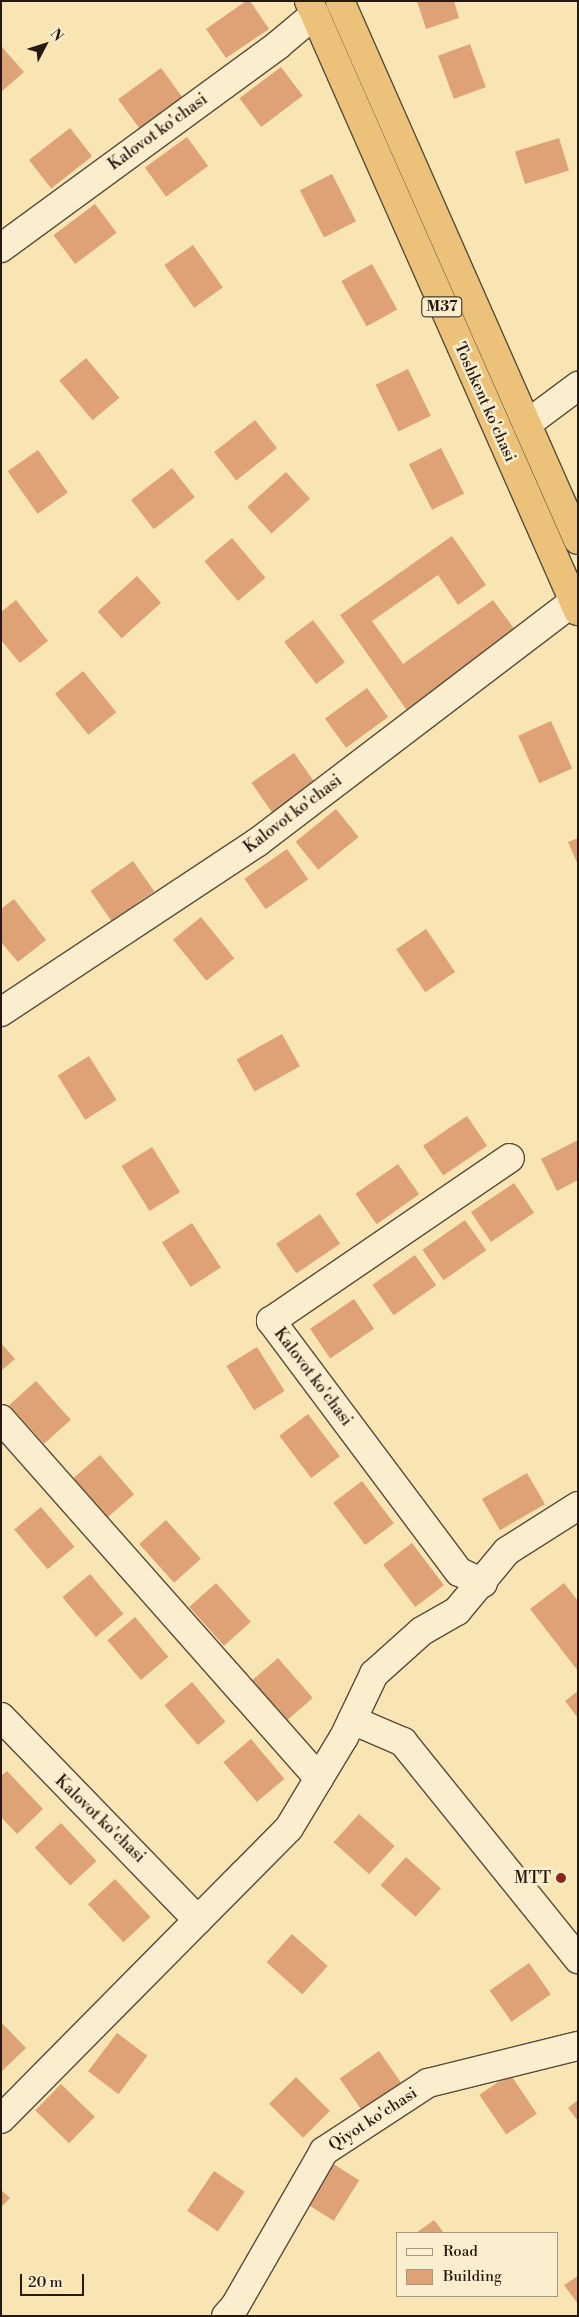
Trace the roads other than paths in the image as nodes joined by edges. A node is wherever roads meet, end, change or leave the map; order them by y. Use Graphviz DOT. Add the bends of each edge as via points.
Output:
graph roads {
  1 [pos="340,1"];
  2 [pos="312,8"];
  3 [pos="1,248"];
  4 [pos="578,386"];
  5 [pos="527,424"];
  6 [pos="578,540"];
  7 [pos="576,606"];
  8 [pos="1,1012"];
  9 [pos="510,1158"];
  10 [pos="1,1419"];
  11 [pos="578,1506"];
  12 [pos="483,1583"];
  13 [pos="1,1718"];
  14 [pos="352,1720"];
  15 [pos="319,1779"];
  16 [pos="198,1920"];
  17 [pos="578,1959"];
  18 [pos="578,2046"];
  19 [pos="2,2117"];
  20 [pos="226,2316"];
  1 -- 5 [label="highway, Toshkent ko'chasi / M37"];
  2 -- 3 [label="street, Kalovot ko'chasi" via="278,45"];
  2 -- 7 [label="highway, Toshkent ko'chasi / M37"];
  4 -- 5 [label="street"];
  5 -- 6 [label="highway, Toshkent ko'chasi / M37"];
  7 -- 8 [label="street, Kalovot ko'chasi" via="258,842"];
  9 -- 12 [label="street, Kalovot ko'chasi" via="270,1321 459,1572"];
  10 -- 15 [label="street"];
  11 -- 12 [label="street" via="507,1551"];
  12 -- 14 [label="street" via="457,1611 422,1631 374,1674"];
  13 -- 16 [label="street, Kalovot ko'chasi"];
  14 -- 15 [label="street"];
  14 -- 17 [label="street" via="403,1742"];
  15 -- 16 [label="street" via="289,1828"];
  16 -- 19 [label="street"];
  18 -- 20 [label="street, Qiyot ko'chasi" via="428,2084 324,2151 235,2306"];
}
